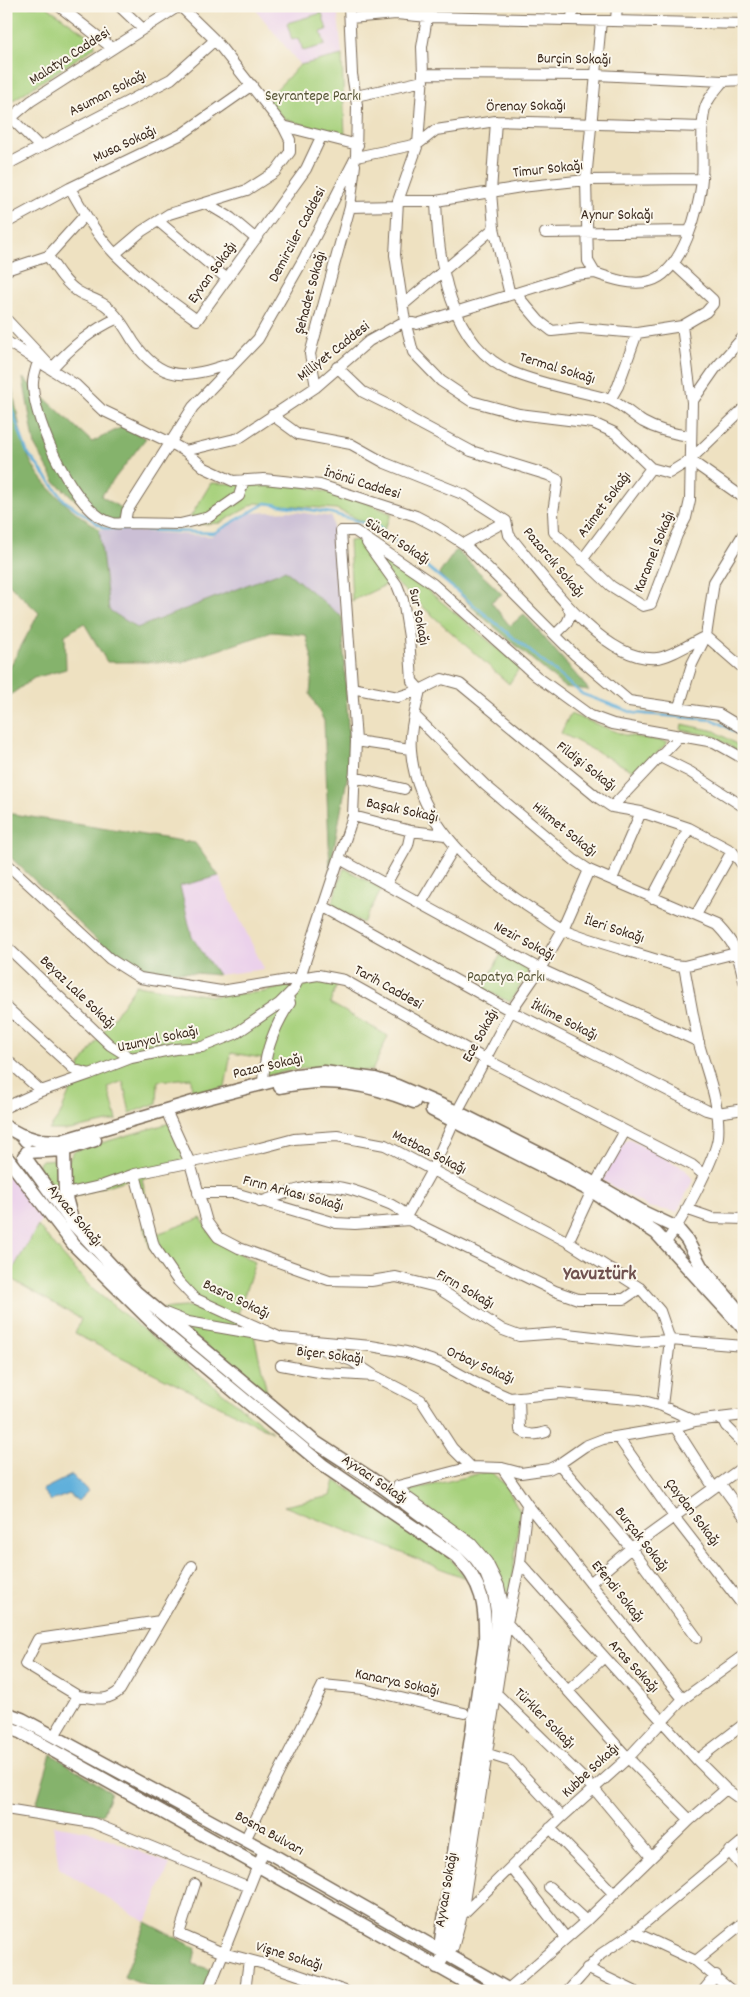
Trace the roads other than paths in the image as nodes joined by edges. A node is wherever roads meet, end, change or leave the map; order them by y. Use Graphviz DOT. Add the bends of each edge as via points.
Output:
graph roads {
  1 [pos="59,6"];
  2 [pos="118,6"];
  3 [pos="179,6"];
  4 [pos="349,6"];
  5 [pos="429,6"];
  6 [pos="573,6"];
  7 [pos="617,6"];
  8 [pos="429,17"];
  9 [pos="350,18"];
  10 [pos="572,20"];
  11 [pos="616,20"];
  12 [pos="601,21"];
  13 [pos="744,24"];
  14 [pos="142,28"];
  15 [pos="215,40"];
  16 [pos="111,47"];
  17 [pos="596,75"];
  18 [pos="423,78"];
  19 [pos="744,80"];
  20 [pos="723,81"];
  21 [pos="252,86"];
  22 [pos="356,96"];
  23 [pos="8,118"];
  24 [pos="496,121"];
  25 [pos="593,122"];
  26 [pos="283,126"];
  27 [pos="703,127"];
  28 [pos="320,137"];
  29 [pos="418,144"];
  30 [pos="358,145"];
  31 [pos="39,146"];
  32 [pos="356,157"];
  33 [pos="6,165"];
  34 [pos="702,179"];
  35 [pos="586,180"];
  36 [pos="70,188"];
  37 [pos="491,192"];
  38 [pos="436,201"];
  39 [pos="206,203"];
  40 [pos="397,203"];
  41 [pos="350,207"];
  42 [pos="85,215"];
  43 [pos="158,221"];
  44 [pos="6,223"];
  45 [pos="494,228"];
  46 [pos="587,231"];
  47 [pos="689,231"];
  48 [pos="545,233"];
  49 [pos="256,239"];
  50 [pos="115,254"];
  51 [pos="48,256"];
  52 [pos="674,264"];
  53 [pos="443,269"];
  54 [pos="6,270"];
  55 [pos="595,273"];
  56 [pos="227,279"];
  57 [pos="513,294"];
  58 [pos="403,305"];
  59 [pos="456,311"];
  60 [pos="118,318"];
  61 [pos="6,319"];
  62 [pos="405,321"];
  63 [pos="682,326"];
  64 [pos="637,333"];
  65 [pos="744,336"];
  66 [pos="6,341"];
  67 [pos="38,361"];
  68 [pos="233,363"];
  69 [pos="337,367"];
  70 [pos="52,368"];
  71 [pos="316,387"];
  72 [pos="610,400"];
  73 [pos="692,402"];
  74 [pos="744,408"];
  75 [pos="272,415"];
  76 [pos="690,436"];
  77 [pos="171,443"];
  78 [pos="185,451"];
  79 [pos="690,460"];
  80 [pos="651,468"];
  81 [pos="244,480"];
  82 [pos="744,498"];
  83 [pos="506,521"];
  84 [pos="125,523"];
  85 [pos="355,530"];
  86 [pos="744,533"];
  87 [pos="464,544"];
  88 [pos="582,560"];
  89 [pos="568,607"];
  90 [pos="555,636"];
  91 [pos="706,636"];
  92 [pos="744,669"];
  93 [pos="352,688"];
  94 [pos="420,690"];
  95 [pos="679,707"];
  96 [pos="415,716"];
  97 [pos="744,729"];
  98 [pos="680,735"];
  99 [pos="356,741"];
  100 [pos="410,749"];
  101 [pos="660,757"];
  102 [pos="744,760"];
  103 [pos="354,777"];
  104 [pos="404,788"];
  105 [pos="612,807"];
  106 [pos="744,807"];
  107 [pos="641,812"];
  108 [pos="353,816"];
  109 [pos="689,828"];
  110 [pos="411,831"];
  111 [pos="445,835"];
  112 [pos="455,846"];
  113 [pos="732,851"];
  114 [pos="340,859"];
  115 [pos="6,863"];
  116 [pos="744,867"];
  117 [pos="589,870"];
  118 [pos="612,879"];
  119 [pos="386,884"];
  120 [pos="652,898"];
  121 [pos="421,903"];
  122 [pos="323,906"];
  123 [pos="696,915"];
  124 [pos="563,929"];
  125 [pos="6,946"];
  126 [pos="740,951"];
  127 [pos="684,966"];
  128 [pos="540,969"];
  129 [pos="300,977"];
  130 [pos="744,981"];
  131 [pos="288,996"];
  132 [pos="6,1007"];
  133 [pos="512,1011"];
  134 [pos="699,1042"];
  135 [pos="131,1058"];
  136 [pos="6,1059"];
  137 [pos="485,1059"];
  138 [pos="90,1074"];
  139 [pos="263,1083"];
  140 [pos="41,1091"];
  141 [pos="6,1107"];
  142 [pos="744,1109"];
  143 [pos="717,1113"];
  144 [pos="456,1116"];
  145 [pos="169,1117"];
  146 [pos="625,1131"];
  147 [pos="13,1133"];
  148 [pos="64,1150"];
  149 [pos="26,1154"];
  150 [pos="7,1158"];
  151 [pos="190,1163"];
  152 [pos="432,1170"];
  153 [pos="135,1174"];
  154 [pos="704,1175"];
  155 [pos="594,1188"];
  156 [pos="198,1193"];
  157 [pos="64,1194"];
  158 [pos="260,1202"];
  159 [pos="686,1209"];
  160 [pos="408,1217"];
  161 [pos="744,1219"];
  162 [pos="73,1224"];
  163 [pos="677,1228"];
  164 [pos="568,1242"];
  165 [pos="666,1242"];
  166 [pos="640,1288"];
  167 [pos="158,1311"];
  168 [pos="744,1317"];
  169 [pos="744,1329"];
  170 [pos="281,1338"];
  171 [pos="670,1340"];
  172 [pos="744,1346"];
  173 [pos="281,1366"];
  174 [pos="376,1376"];
  175 [pos="519,1397"];
  176 [pos="662,1406"];
  177 [pos="744,1415"];
  178 [pos="722,1418"];
  179 [pos="695,1421"];
  180 [pos="675,1428"];
  181 [pos="546,1432"];
  182 [pos="618,1437"];
  183 [pos="744,1444"];
  184 [pos="559,1464"];
  185 [pos="744,1466"];
  186 [pos="471,1467"];
  187 [pos="502,1468"];
  188 [pos="717,1485"];
  189 [pos="527,1504"];
  190 [pos="744,1516"];
  191 [pos="675,1518"];
  192 [pos="631,1548"];
  193 [pos="520,1563"];
  194 [pos="192,1566"];
  195 [pos="590,1583"];
  196 [pos="744,1606"];
  197 [pos="160,1621"];
  198 [pos="507,1623"];
  199 [pos="697,1638"];
  200 [pos="744,1655"];
  201 [pos="604,1658"];
  202 [pos="568,1691"];
  203 [pos="496,1693"];
  204 [pos="78,1696"];
  205 [pos="683,1700"];
  206 [pos="6,1713"];
  207 [pos="464,1713"];
  208 [pos="664,1721"];
  209 [pos="744,1724"];
  210 [pos="6,1727"];
  211 [pos="54,1736"];
  212 [pos="488,1754"];
  213 [pos="628,1758"];
  214 [pos="697,1760"];
  215 [pos="726,1789"];
  216 [pos="594,1790"];
  217 [pos="744,1802"];
  218 [pos="6,1809"];
  219 [pos="562,1817"];
  220 [pos="690,1820"];
  221 [pos="550,1828"];
  222 [pos="246,1840"];
  223 [pos="744,1840"];
  224 [pos="264,1850"];
  225 [pos="729,1851"];
  226 [pos="651,1857"];
  227 [pos="257,1866"];
  228 [pos="511,1867"];
  229 [pos="744,1869"];
  230 [pos="195,1884"];
  231 [pos="249,1887"];
  232 [pos="550,1887"];
  233 [pos="613,1893"];
  234 [pos="462,1915"];
  235 [pos="586,1921"];
  236 [pos="744,1922"];
  237 [pos="442,1925"];
  238 [pos="634,1932"];
  239 [pos="418,1936"];
  240 [pos="566,1938"];
  241 [pos="452,1940"];
  242 [pos="446,1952"];
  243 [pos="223,1954"];
  244 [pos="248,1960"];
  245 [pos="696,1961"];
  246 [pos="437,1967"];
  247 [pos="587,1968"];
  248 [pos="716,1975"];
  249 [pos="510,1990"];
  250 [pos="208,1991"];
  251 [pos="245,1991"];
  252 [pos="345,1991"];
  253 [pos="480,1991"];
  254 [pos="568,1991"];
  255 [pos="634,1991"];
  256 [pos="704,1991"];
  257 [pos="732,1991"];
  1 -- 16 [label="street"];
  2 -- 14 [label="street"];
  3 -- 14 [label="street, Malatya Caddesi"];
  3 -- 15 [label="street"];
  4 -- 9 [label="street, Demirciler Caddesi"];
  5 -- 8 [label="street"];
  6 -- 10 [label="street"];
  7 -- 11 [label="street"];
  8 -- 9 [label="street" via="396,14"];
  8 -- 10 [label="street"];
  8 -- 18 [label="street" via="422,47"];
  9 -- 22 [label="street, Demirciler Caddesi"];
  10 -- 12 [label="street"];
  11 -- 12 [label="street"];
  11 -- 13 [label="street"];
  12 -- 17 [label="street"];
  14 -- 16 [label="street, Malatya Caddesi"];
  15 -- 21 [label="street"];
  15 -- 31 [label="street, Asuman Sokağı" via="171,79"];
  16 -- 23 [label="street, Malatya Caddesi"];
  17 -- 18 [label="street, Burçin Sokağı"];
  17 -- 20 [label="street, Burçin Sokağı"];
  17 -- 25 [label="street"];
  18 -- 22 [label="street, Burçin Sokağı"];
  18 -- 29 [label="street"];
  19 -- 20 [label="street, Burçin Sokağı"];
  20 -- 27 [label="street" via="704,111"];
  21 -- 26 [label="street"];
  21 -- 36 [label="street, Musa Sokağı" via="182,134"];
  22 -- 30 [label="street, Demirciler Caddesi"];
  23 -- 31 [label="street"];
  24 -- 25 [label="street, Örenay Sokağı"];
  24 -- 29 [label="street, Örenay Sokağı" via="436,130"];
  24 -- 37 [label="street"];
  25 -- 27 [label="street, Örenay Sokağı"];
  25 -- 35 [label="street"];
  26 -- 28 [label="street"];
  26 -- 39 [label="street" via="290,140 290,152 275,172 247,190"];
  27 -- 34 [label="street"];
  28 -- 30 [label="street"];
  28 -- 49 [label="street, Eyvan Sokağı" via="306,169"];
  29 -- 32 [label="street, Örenay Sokağı"];
  29 -- 40 [label="street"];
  30 -- 32 [label="street, Demirciler Caddesi"];
  31 -- 33 [label="street, Asuman Sokağı"];
  32 -- 41 [label="street, Şehadet Sokağı"];
  32 -- 68 [label="street, Demirciler Caddesi" via="258,338"];
  34 -- 35 [label="street, Timur Sokağı"];
  34 -- 47 [label="street" via="696,218"];
  35 -- 37 [label="street, Timur Sokağı"];
  35 -- 46 [label="street"];
  36 -- 42 [label="street, Eyvan Sokağı"];
  36 -- 44 [label="street, Musa Sokağı"];
  37 -- 38 [label="street, Timur Sokağı"];
  37 -- 45 [label="street"];
  38 -- 40 [label="street, Timur Sokağı"];
  38 -- 53 [label="street, Termal Sokağı" via="437,236"];
  39 -- 43 [label="street" via="169,214"];
  39 -- 49 [label="street" via="232,218"];
  40 -- 41 [label="street"];
  40 -- 58 [label="street" via="395,255"];
  41 -- 71 [label="street, Şehadet Sokağı" via="310,354"];
  42 -- 50 [label="street, Eyvan Sokağı"];
  42 -- 51 [label="street"];
  43 -- 50 [label="street"];
  43 -- 56 [label="street"];
  45 -- 53 [label="street"];
  45 -- 57 [label="street"];
  46 -- 47 [label="street, Aynur Sokağı"];
  46 -- 48 [label="street, Aynur Sokağı"];
  46 -- 55 [label="street" via="588,261"];
  47 -- 52 [label="street"];
  49 -- 56 [label="street, Eyvan Sokağı"];
  50 -- 56 [label="street, Eyvan Sokağı" via="197,320"];
  51 -- 54 [label="street"];
  51 -- 60 [label="street" via="76,290 104,304"];
  52 -- 55 [label="street" via="651,281 619,282"];
  52 -- 63 [label="street" via="713,300 706,312"];
  53 -- 58 [label="street"];
  53 -- 59 [label="street, Termal Sokağı"];
  55 -- 57 [label="street, Milliyet Caddesi"];
  57 -- 59 [label="street, Milliyet Caddesi"];
  57 -- 64 [label="street" via="552,331 580,328"];
  58 -- 62 [label="street"];
  59 -- 62 [label="street, Milliyet Caddesi" via="416,324"];
  59 -- 72 [label="street, Termal Sokağı" via="477,348 511,372"];
  60 -- 68 [label="street" via="141,353 156,368 174,376"];
  60 -- 70 [label="street" via="76,342"];
  61 -- 70 [label="street"];
  62 -- 69 [label="street, Milliyet Caddesi" via="369,341"];
  62 -- 80 [label="street" via="413,352 441,381 471,401 519,414 593,423 615,433"];
  63 -- 64 [label="street"];
  63 -- 73 [label="street, Karamel Sokağı"];
  64 -- 72 [label="street"];
  65 -- 73 [label="street"];
  66 -- 67 [label="street, İnönü Caddesi"];
  67 -- 70 [label="street, İnönü Caddesi"];
  67 -- 84 [label="street" via="33,378 34,394 52,451 86,505 108,521"];
  68 -- 77 [label="street, Demirciler Caddesi" via="193,407"];
  69 -- 71 [label="street, Milliyet Caddesi"];
  69 -- 88 [label="street, Karamel Sokağı" via="363,392 471,451 558,480 553,512 554,532"];
  70 -- 77 [label="street, İnönü Caddesi" via="102,410"];
  71 -- 75 [label="street, Milliyet Caddesi"];
  72 -- 76 [label="street, Termal Sokağı" via="652,427"];
  73 -- 76 [label="street, Karamel Sokağı"];
  74 -- 79 [label="street"];
  75 -- 78 [label="street, Milliyet Caddesi" via="239,438"];
  75 -- 83 [label="street, Pazarcık Sokağı" via="298,434 351,444 385,463 465,495"];
  76 -- 79 [label="street, Karamel Sokağı"];
  77 -- 78 [label="street, İnönü Caddesi"];
  77 -- 84 [label="street, Demirciler Caddesi" via="127,511"];
  78 -- 81 [label="street, İnönü Caddesi" via="205,468 233,481"];
  79 -- 80 [label="street" via="670,473"];
  79 -- 82 [label="street"];
  79 -- 88 [label="street, Karamel Sokağı" via="692,485 686,518 651,604 643,606 610,586"];
  80 -- 88 [label="street, Azimet Sokağı"];
  81 -- 84 [label="street" via="239,496 209,516 180,524"];
  81 -- 87 [label="street, İnönü Caddesi" via="320,485 416,516"];
  83 -- 87 [label="street"];
  83 -- 89 [label="street, Pazarcık Sokağı" via="509,534"];
  85 -- 93 [label="street, Süvari Sokağı" via="342,531"];
  85 -- 94 [label="street, Sur Sokağı" via="397,585 409,636 412,681"];
  85 -- 98 [label="street, Süvari Sokağı" via="433,584 536,676 591,716 613,724"];
  86 -- 91 [label="street" via="714,582"];
  87 -- 90 [label="street, İnönü Caddesi"];
  89 -- 90 [label="street" via="571,614 567,623"];
  89 -- 91 [label="street, Pazarcık Sokağı" via="616,649 636,657 659,658"];
  90 -- 95 [label="street, İnönü Caddesi" via="629,701"];
  91 -- 92 [label="street"];
  91 -- 95 [label="street" via="692,664"];
  93 -- 94 [label="street, Fildişi Sokağı" via="398,697"];
  93 -- 99 [label="street, Süvari Sokağı"];
  94 -- 96 [label="street, İleri Sokağı"];
  94 -- 105 [label="street, Fildişi Sokağı" via="442,679 460,684 593,795"];
  95 -- 97 [label="street, İnönü Caddesi" via="719,714"];
  96 -- 100 [label="street, İleri Sokağı"];
  96 -- 117 [label="street, Hikmet Sokağı" via="485,785"];
  98 -- 101 [label="street"];
  98 -- 102 [label="street, Süvari Sokağı" via="714,742"];
  99 -- 100 [label="street"];
  99 -- 103 [label="street, Süvari Sokağı"];
  100 -- 111 [label="street, İleri Sokağı" via="422,792"];
  101 -- 105 [label="street"];
  101 -- 106 [label="street"];
  103 -- 104 [label="street"];
  103 -- 108 [label="street, Süvari Sokağı"];
  105 -- 107 [label="street, Fildişi Sokağı"];
  107 -- 109 [label="street, Fildişi Sokağı"];
  107 -- 118 [label="street"];
  108 -- 110 [label="street, Başak Sokağı"];
  108 -- 114 [label="street, Süvari Sokağı"];
  109 -- 113 [label="street, Fildişi Sokağı"];
  109 -- 120 [label="street"];
  110 -- 111 [label="street, Başak Sokağı"];
  110 -- 119 [label="street" via="408,845"];
  111 -- 112 [label="street, İleri Sokağı"];
  112 -- 121 [label="street"];
  112 -- 124 [label="street, İleri Sokağı" via="478,869 522,903"];
  113 -- 116 [label="street, Fildişi Sokağı"];
  113 -- 123 [label="street"];
  114 -- 119 [label="street, Nezir Sokağı"];
  114 -- 122 [label="street, Süvari Sokağı"];
  115 -- 129 [label="street, Tarih Caddesi" via="110,959 140,978 221,991"];
  117 -- 118 [label="street, Hikmet Sokağı"];
  117 -- 124 [label="street, Ece Sokağı"];
  118 -- 120 [label="street, Hikmet Sokağı"];
  119 -- 121 [label="street, Nezir Sokağı"];
  120 -- 123 [label="street, Hikmet Sokağı"];
  121 -- 128 [label="street, Nezir Sokağı"];
  122 -- 129 [label="street, Süvari Sokağı"];
  122 -- 133 [label="street, İklime Sokağı"];
  123 -- 126 [label="street, Hikmet Sokağı" via="717,925"];
  124 -- 127 [label="street, İleri Sokağı"];
  124 -- 128 [label="street, Ece Sokağı"];
  125 -- 135 [label="street, Beyaz Lale Sokağı" via="110,1044"];
  126 -- 127 [label="street"];
  126 -- 130 [label="street, Hikmet Sokağı"];
  127 -- 134 [label="street"];
  128 -- 133 [label="street, Ece Sokağı"];
  128 -- 134 [label="street, Nezir Sokağı"];
  129 -- 131 [label="street, Uzunyol Sokağı"];
  129 -- 137 [label="street, Tarih Caddesi" via="318,975 344,980"];
  131 -- 135 [label="street, Uzunyol Sokağı" via="235,1034 202,1047"];
  131 -- 139 [label="street" via="290,1003 276,1026 269,1047"];
  132 -- 138 [label="street" via="75,1070"];
  133 -- 137 [label="street, Ece Sokağı"];
  133 -- 143 [label="street, İklime Sokağı"];
  134 -- 143 [label="street"];
  135 -- 138 [label="street, Uzunyol Sokağı"];
  136 -- 140 [label="street"];
  137 -- 144 [label="street, Ece Sokağı"];
  137 -- 146 [label="street, Tarih Caddesi"];
  138 -- 140 [label="street, Uzunyol Sokağı"];
  139 -- 144 [label="main road, Pazar Sokağı" via="324,1072 348,1074 397,1086"];
  139 -- 147 [label="main road, Pazar Sokağı" via="61,1141 37,1140"];
  140 -- 141 [label="street, Uzunyol Sokağı"];
  142 -- 143 [label="street"];
  143 -- 154 [label="street" via="718,1138"];
  144 -- 145 [label="main road, Pazar Sokağı" via="370,1087 322,1081 222,1099"];
  144 -- 152 [label="street, Ece Sokağı"];
  144 -- 155 [label="main road, Pazar Sokağı"];
  145 -- 148 [label="main road, Pazar Sokağı"];
  145 -- 151 [label="street, Fırın Sokağı"];
  146 -- 154 [label="street, Tarih Caddesi" via="692,1165"];
  146 -- 155 [label="street"];
  147 -- 149 [label="main road, Ayvacı Sokağı" via="27,1143"];
  148 -- 149 [label="main road, Pazar Sokağı"];
  148 -- 157 [label="main road"];
  149 -- 150 [label="main road, Pazar Sokağı" via="17,1160"];
  149 -- 162 [label="main road, Ayvacı Sokağı"];
  150 -- 237 [label="main road, Ayvacı Sokağı" via="74,1245 156,1326 324,1466 456,1556 477,1582 485,1618 485,1643"];
  151 -- 152 [label="street, Matbaa Sokağı" via="294,1138 337,1136 385,1145"];
  151 -- 153 [label="street, Matbaa Sokağı"];
  151 -- 156 [label="street, Fırın Sokağı"];
  152 -- 160 [label="street, Ece Sokağı"];
  152 -- 164 [label="street, Matbaa Sokağı"];
  153 -- 157 [label="street, Matbaa Sokağı"];
  153 -- 170 [label="street, Basra Sokağı" via="154,1246 178,1282 194,1298"];
  154 -- 159 [label="street"];
  155 -- 163 [label="main road, Pazar Sokağı"];
  155 -- 164 [label="street"];
  155 -- 165 [label="main road, Pazar Sokağı"];
  156 -- 158 [label="street, Fırın Arkası Sokağı" via="235,1193"];
  156 -- 171 [label="street, Fırın Sokağı" via="207,1222 218,1237 239,1248 329,1280 371,1281 396,1277 416,1281 436,1287 502,1330 519,1336 559,1333 637,1342"];
  157 -- 162 [label="main road"];
  158 -- 160 [label="street, Fırın Arkası Sokağı" via="336,1223 355,1224"];
  158 -- 160 [label="street" via="299,1188 332,1184 385,1202"];
  159 -- 161 [label="street" via="712,1218"];
  159 -- 163 [label="street"];
  160 -- 166 [label="street" via="555,1291 578,1299 624,1299"];
  162 -- 167 [label="main road, Ayvacı Sokağı"];
  163 -- 165 [label="street"];
  163 -- 168 [label="main road" via="700,1266"];
  164 -- 166 [label="street, Matbaa Sokağı"];
  165 -- 169 [label="main road, Pazar Sokağı"];
  166 -- 171 [label="street, Matbaa Sokağı" via="660,1311"];
  167 -- 170 [label="street" via="188,1322"];
  167 -- 241 [label="main road, Ayvacı Sokağı" via="315,1442 463,1546 486,1573 497,1611 497,1642"];
  170 -- 174 [label="street" via="322,1348"];
  170 -- 175 [label="street, Orbay Sokağı" via="406,1352 440,1363 510,1398"];
  171 -- 172 [label="street, Fırın Sokağı"];
  171 -- 176 [label="street"];
  173 -- 174 [label="street, Biçer Sokağı" via="324,1374"];
  174 -- 186 [label="street" via="421,1400 452,1448"];
  175 -- 176 [label="street, Orbay Sokağı" via="560,1393 640,1400"];
  175 -- 181 [label="street" via="520,1430 535,1435"];
  176 -- 179 [label="street, Orbay Sokağı"];
  177 -- 178 [label="street"];
  178 -- 179 [label="street"];
  178 -- 183 [label="street"];
  179 -- 180 [label="street"];
  180 -- 182 [label="street"];
  180 -- 188 [label="street"];
  182 -- 184 [label="street" via="585,1446"];
  182 -- 191 [label="street, Çaydan Sokağı"];
  184 -- 187 [label="street" via="549,1469 521,1473"];
  184 -- 192 [label="street, Burçak Sokağı"];
  185 -- 188 [label="street"];
  186 -- 187 [label="street"];
  186 -- 198 [label="street" via="398,1486 407,1497 471,1543 487,1562 499,1586"];
  187 -- 189 [label="street"];
  188 -- 190 [label="street"];
  188 -- 191 [label="street"];
  189 -- 193 [label="street, Ayvacı Sokağı"];
  189 -- 195 [label="street, Efendi Sokağı"];
  191 -- 192 [label="street"];
  191 -- 196 [label="street, Çaydan Sokağı"];
  192 -- 195 [label="street"];
  192 -- 199 [label="street, Burçak Sokağı"];
  193 -- 198 [label="street, Ayvacı Sokağı"];
  193 -- 201 [label="street, Aras Sokağı"];
  194 -- 197 [label="street"];
  195 -- 205 [label="street, Efendi Sokağı"];
  197 -- 204 [label="street" via="114,1697 103,1700"];
  197 -- 204 [label="street" via="38,1640 25,1664"];
  198 -- 202 [label="street"];
  198 -- 203 [label="street, Ayvacı Sokağı"];
  200 -- 205 [label="street, Kubbe Sokağı"];
  201 -- 202 [label="street"];
  201 -- 208 [label="street, Aras Sokağı"];
  202 -- 213 [label="street"];
  203 -- 212 [label="street, Ayvacı Sokağı"];
  203 -- 216 [label="street, Türkler Sokağı"];
  204 -- 211 [label="street"];
  205 -- 208 [label="street, Kubbe Sokağı"];
  206 -- 211 [label="main road, Bosna Bulvarı"];
  207 -- 222 [label="street, Kanarya Sokağı" via="363,1689 323,1685"];
  208 -- 213 [label="street, Kubbe Sokağı"];
  208 -- 214 [label="street, Aras Sokağı"];
  209 -- 214 [label="street"];
  210 -- 227 [label="main road"];
  211 -- 222 [label="main road, Bosna Bulvarı"];
  212 -- 219 [label="street" via="510,1761"];
  212 -- 234 [label="street, Ayvacı Sokağı"];
  213 -- 216 [label="street, Kubbe Sokağı"];
  213 -- 220 [label="street"];
  214 -- 215 [label="street, Aras Sokağı"];
  215 -- 217 [label="street, Aras Sokağı"];
  215 -- 220 [label="street"];
  216 -- 219 [label="street, Kubbe Sokağı"];
  216 -- 226 [label="street, Türkler Sokağı"];
  218 -- 231 [label="street" via="93,1823"];
  219 -- 221 [label="street, Kubbe Sokağı"];
  220 -- 226 [label="street"];
  221 -- 228 [label="street, Kubbe Sokağı"];
  221 -- 233 [label="street"];
  222 -- 224 [label="main road, Bosna Bulvarı"];
  223 -- 225 [label="street"];
  224 -- 227 [label="street"];
  224 -- 239 [label="main road, Bosna Bulvarı"];
  225 -- 229 [label="street"];
  225 -- 238 [label="street"];
  226 -- 233 [label="street"];
  227 -- 231 [label="street"];
  227 -- 246 [label="main road"];
  228 -- 234 [label="street, Kubbe Sokağı"];
  228 -- 240 [label="street"];
  230 -- 243 [label="street, Vişne Sokağı" via="178,1934"];
  231 -- 243 [label="street"];
  232 -- 235 [label="street"];
  233 -- 235 [label="street"];
  234 -- 241 [label="street, Ayvacı Sokağı"];
  235 -- 240 [label="street"];
  236 -- 245 [label="street"];
  237 -- 239 [label="main road"];
  237 -- 242 [label="main road, Ayvacı Sokağı"];
  238 -- 245 [label="street"];
  238 -- 247 [label="street" via="601,1954"];
  239 -- 242 [label="main road, Bosna Bulvarı"];
  240 -- 249 [label="street"];
  241 -- 242 [label="main road, Ayvacı Sokağı"];
  242 -- 246 [label="main road"];
  242 -- 249 [label="main road, Bosna Bulvarı"];
  243 -- 244 [label="street, Vişne Sokağı"];
  243 -- 250 [label="street"];
  244 -- 251 [label="street"];
  244 -- 252 [label="street, Vişne Sokağı"];
  245 -- 248 [label="street"];
  246 -- 253 [label="main road"];
  247 -- 254 [label="street"];
  247 -- 255 [label="street"];
  248 -- 256 [label="street"];
  248 -- 257 [label="street"];
}
